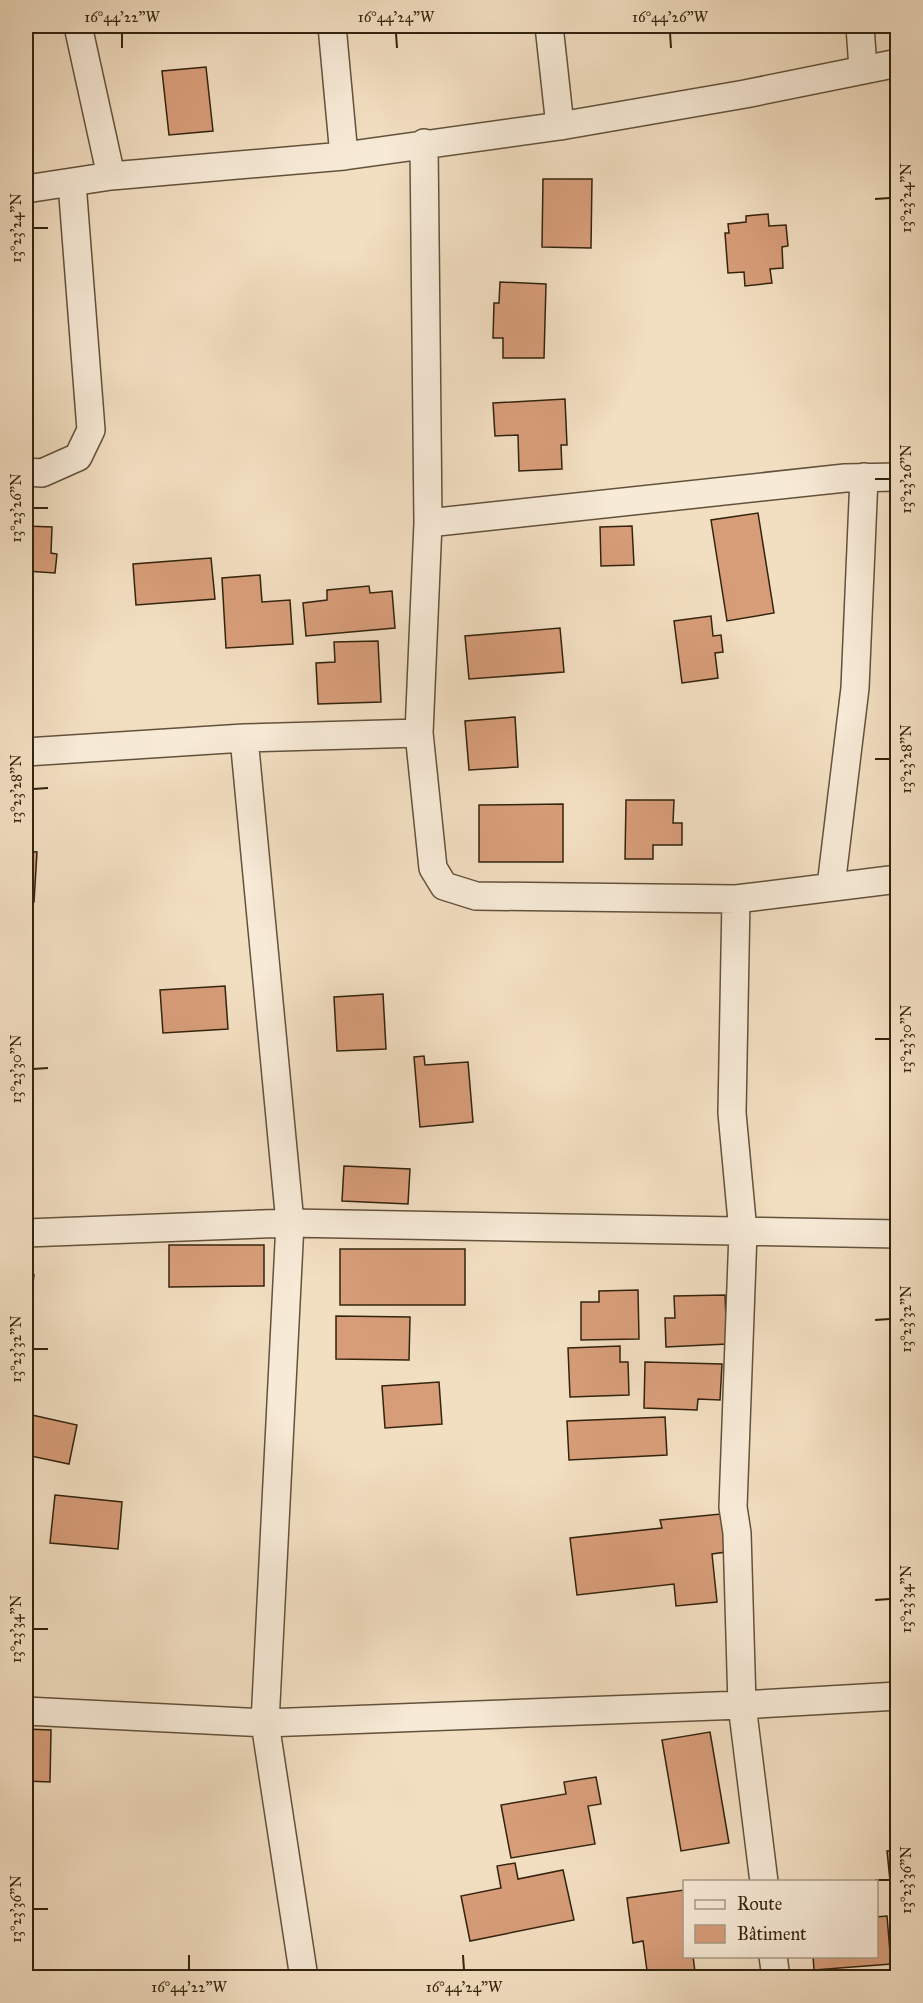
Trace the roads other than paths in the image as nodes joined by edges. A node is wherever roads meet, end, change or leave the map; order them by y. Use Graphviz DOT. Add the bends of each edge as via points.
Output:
graph roads {
  1 [pos="78,26"];
  2 [pos="332,26"];
  3 [pos="549,26"];
  4 [pos="860,26"];
  5 [pos="897,63"];
  6 [pos="863,69"];
  7 [pos="560,126"];
  8 [pos="424,143"];
  9 [pos="344,156"];
  10 [pos="111,176"];
  11 [pos="72,183"];
  12 [pos="26,189"];
  13 [pos="26,472"];
  14 [pos="864,477"];
  15 [pos="897,477"];
  16 [pos="428,523"];
  17 [pos="419,733"];
  18 [pos="244,738"];
  19 [pos="26,752"];
  20 [pos="897,879"];
  21 [pos="831,886"];
  22 [pos="736,899"];
  23 [pos="290,1223"];
  24 [pos="742,1232"];
  25 [pos="26,1233"];
  26 [pos="897,1234"];
  27 [pos="897,1696"];
  28 [pos="742,1705"];
  29 [pos="26,1711"];
  30 [pos="265,1723"];
  31 [pos="764,1880"];
  32 [pos="773,1958"];
  33 [pos="304,1977"];
  34 [pos="776,1977"];
  1 -- 10 [label="street"];
  2 -- 9 [label="street"];
  3 -- 7 [label="street"];
  4 -- 6 [label="street"];
  5 -- 6 [label="street"];
  6 -- 7 [label="street"];
  7 -- 8 [label="street"];
  8 -- 9 [label="street"];
  8 -- 16 [label="street"];
  9 -- 10 [label="street"];
  10 -- 11 [label="street"];
  11 -- 12 [label="street"];
  11 -- 13 [label="street" via="91,430 78,457 42,473"];
  14 -- 15 [label="street"];
  14 -- 16 [label="street"];
  14 -- 21 [label="street" via="855,688"];
  16 -- 17 [label="street"];
  17 -- 18 [label="street"];
  17 -- 22 [label="street" via="433,868 444,886 476,896"];
  18 -- 19 [label="street"];
  18 -- 23 [label="street"];
  20 -- 21 [label="street"];
  21 -- 22 [label="street"];
  22 -- 24 [label="street" via="732,1113"];
  23 -- 24 [label="street"];
  23 -- 25 [label="street"];
  23 -- 30 [label="street"];
  24 -- 26 [label="street"];
  24 -- 28 [label="street" via="733,1507"];
  27 -- 28 [label="street"];
  28 -- 30 [label="street"];
  28 -- 31 [label="street"];
  29 -- 30 [label="street"];
  30 -- 33 [label="street"];
  32 -- 34 [label="street"];
}
